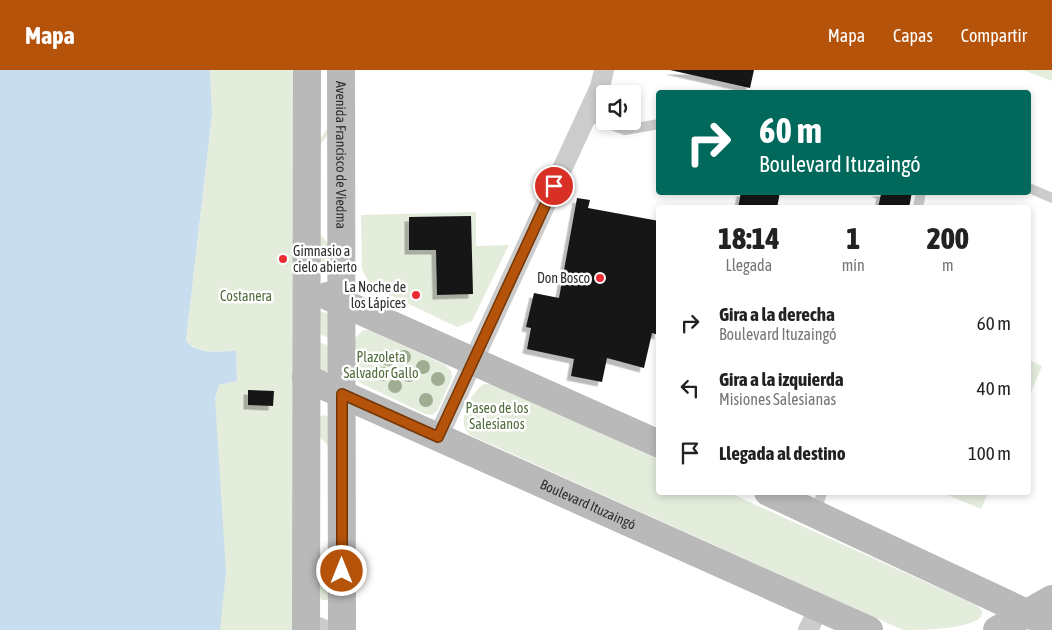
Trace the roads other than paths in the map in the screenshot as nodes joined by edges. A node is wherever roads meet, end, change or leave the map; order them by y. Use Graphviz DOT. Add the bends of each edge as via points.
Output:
graph roads {
  1 [pos="307,70"];
  2 [pos="341,70"];
  3 [pos="604,70"];
  4 [pos="586,116"];
  5 [pos="656,125"];
  6 [pos="1031,189"];
  7 [pos="1052,198"];
  8 [pos="307,288"];
  9 [pos="342,303"];
  10 [pos="473,361"];
  11 [pos="306,378"];
  12 [pos="342,394"];
  13 [pos="438,437"];
  14 [pos="656,443"];
  15 [pos="781,495"];
  16 [pos="819,504"];
  17 [pos="1052,599"];
  18 [pos="1026,614"];
  19 [pos="813,619"];
  20 [pos="1052,625"];
  21 [pos="313,627"];
  22 [pos="342,630"];
  23 [pos="868,630"];
  24 [pos="996,630"];
  1 -- 8 [label="main road"];
  2 -- 9 [label="main road, Avenida Francisco de Viedma"];
  3 -- 4 [label="street"];
  4 -- 5 [label="lane" via="624,130"];
  4 -- 10 [label="street"];
  6 -- 7 [label="lane"];
  8 -- 9 [label="main road"];
  8 -- 11 [label="main road"];
  9 -- 10 [label="main road"];
  9 -- 12 [label="main road, Avenida Francisco de Viedma"];
  10 -- 13 [label="street"];
  10 -- 14 [label="main road"];
  11 -- 12 [label="main road, Boulevard Ituzaingó"];
  11 -- 21 [label="main road"];
  12 -- 13 [label="main road, Boulevard Ituzaingó"];
  12 -- 22 [label="main road, Avenida Francisco de Viedma"];
  13 -- 19 [label="main road, Boulevard Ituzaingó"];
  15 -- 16 [label="main road"];
  16 -- 18 [label="main road"];
  17 -- 18 [label="main road"];
  18 -- 20 [label="main road"];
  18 -- 24 [label="main road"];
  19 -- 23 [label="main road, Boulevard Ituzaingó"];
}
